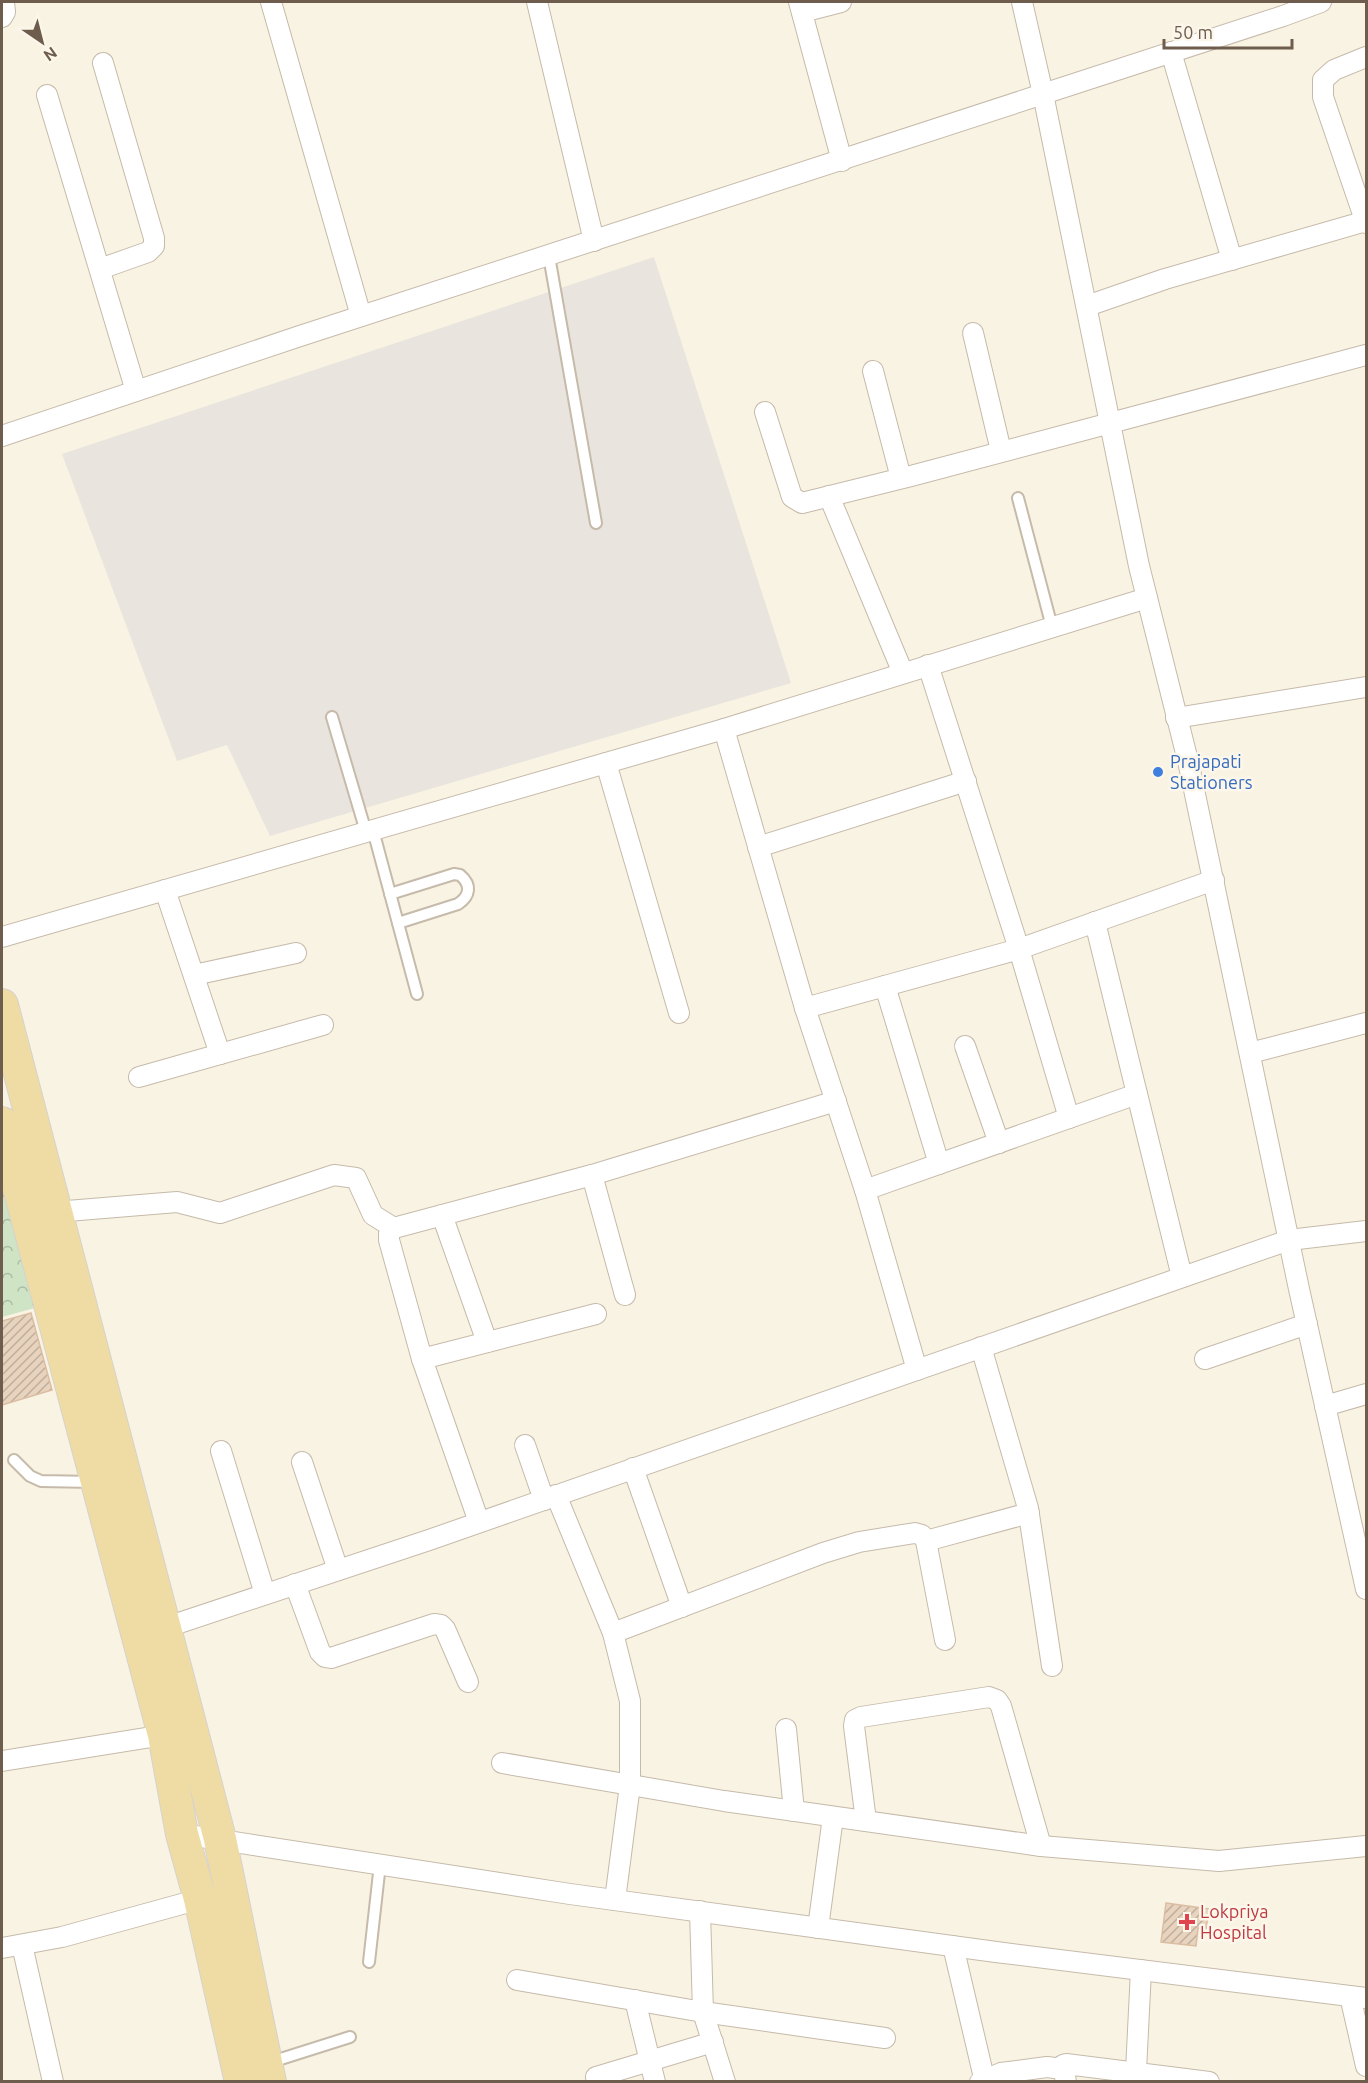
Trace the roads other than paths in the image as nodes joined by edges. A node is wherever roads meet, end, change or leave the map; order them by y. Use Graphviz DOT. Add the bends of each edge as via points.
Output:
graph roads {
  1 [pos="4,2"];
  2 [pos="271,2"];
  3 [pos="537,2"];
  4 [pos="841,2"];
  5 [pos="1022,2"];
  6 [pos="1321,2"];
  7 [pos="800,7"];
  8 [pos="2,17"];
  9 [pos="1171,52"];
  10 [pos="1366,57"];
  11 [pos="103,63"];
  12 [pos="1043,94"];
  13 [pos="47,95"];
  14 [pos="842,161"];
  15 [pos="1366,222"];
  16 [pos="594,242"];
  17 [pos="549,256"];
  18 [pos="1232,260"];
  19 [pos="100,269"];
  20 [pos="1087,306"];
  21 [pos="361,316"];
  22 [pos="973,333"];
  23 [pos="1366,355"];
  24 [pos="873,371"];
  25 [pos="136,391"];
  26 [pos="765,412"];
  27 [pos="1111,422"];
  28 [pos="2,436"];
  29 [pos="1001,452"];
  30 [pos="901,478"];
  31 [pos="829,496"];
  32 [pos="1018,498"];
  33 [pos="596,523"];
  34 [pos="1147,598"];
  35 [pos="1052,627"];
  36 [pos="928,665"];
  37 [pos="903,673"];
  38 [pos="1366,687"];
  39 [pos="332,717"];
  40 [pos="1176,718"];
  41 [pos="724,729"];
  42 [pos="606,763"];
  43 [pos="966,781"];
  44 [pos="369,831"];
  45 [pos="758,847"];
  46 [pos="1214,880"];
  47 [pos="165,890"];
  48 [pos="390,894"];
  49 [pos="1095,922"];
  50 [pos="398,923"];
  51 [pos="2,937"];
  52 [pos="1019,949"];
  53 [pos="296,953"];
  54 [pos="194,975"];
  55 [pos="885,986"];
  56 [pos="417,994"];
  57 [pos="2,1005"];
  58 [pos="806,1008"];
  59 [pos="678,1013"];
  60 [pos="1366,1023"];
  61 [pos="323,1025"];
  62 [pos="965,1046"];
  63 [pos="1250,1053"];
  64 [pos="220,1054"];
  65 [pos="139,1077"];
  66 [pos="1137,1094"];
  67 [pos="836,1101"];
  68 [pos="1069,1118"];
  69 [pos="2,1123"];
  70 [pos="999,1143"];
  71 [pos="939,1164"];
  72 [pos="592,1175"];
  73 [pos="865,1190"];
  74 [pos="55,1212"];
  75 [pos="442,1215"];
  76 [pos="394,1228"];
  77 [pos="1366,1231"];
  78 [pos="1289,1240"];
  79 [pos="53,1263"];
  80 [pos="1182,1277"];
  81 [pos="625,1295"];
  82 [pos="596,1314"];
  83 [pos="1307,1324"];
  84 [pos="487,1342"];
  85 [pos="981,1347"];
  86 [pos="423,1359"];
  87 [pos="1205,1359"];
  88 [pos="917,1370"];
  89 [pos="1366,1394"];
  90 [pos="1325,1406"];
  91 [pos="525,1445"];
  92 [pos="221,1452"];
  93 [pos="14,1460"];
  94 [pos="302,1462"];
  95 [pos="633,1468"];
  96 [pos="97,1482"];
  97 [pos="550,1498"];
  98 [pos="1029,1513"];
  99 [pos="479,1522"];
  100 [pos="926,1541"];
  101 [pos="338,1570"];
  102 [pos="295,1584"];
  103 [pos="1366,1589"];
  104 [pos="265,1594"];
  105 [pos="682,1607"];
  106 [pos="164,1628"];
  107 [pos="613,1633"];
  108 [pos="945,1640"];
  109 [pos="1053,1666"];
  110 [pos="468,1682"];
  111 [pos="786,1729"];
  112 [pos="164,1735"];
  113 [pos="2,1761"];
  114 [pos="502,1763"];
  115 [pos="630,1785"];
  116 [pos="794,1811"];
  117 [pos="833,1817"];
  118 [pos="866,1821"];
  119 [pos="182,1833"];
  120 [pos="220,1839"];
  121 [pos="1041,1846"];
  122 [pos="1366,1846"];
  123 [pos="380,1864"];
  124 [pos="200,1899"];
  125 [pos="615,1900"];
  126 [pos="700,1911"];
  127 [pos="818,1928"];
  128 [pos="22,1945"];
  129 [pos="953,1946"];
  130 [pos="2,1948"];
  131 [pos="369,1962"];
  132 [pos="1141,1970"];
  133 [pos="517,1980"];
  134 [pos="1358,1997"];
  135 [pos="634,2000"];
  136 [pos="703,2012"];
  137 [pos="350,2037"];
  138 [pos="885,2038"];
  139 [pos="712,2042"];
  140 [pos="649,2061"];
  141 [pos="1366,2066"];
  142 [pos="268,2073"];
  143 [pos="1064,2075"];
  144 [pos="1141,2075"];
  145 [pos="596,2077"];
  146 [pos="983,2081"];
  147 [pos="53,2082"];
  148 [pos="241,2082"];
  149 [pos="656,2082"];
  150 [pos="725,2082"];
  151 [pos="1209,2082"];
  1 -- 8 [label="street"];
  2 -- 21 [label="street"];
  3 -- 16 [label="street"];
  4 -- 7 [label="street"];
  5 -- 12 [label="street"];
  6 -- 9 [label="street"];
  7 -- 14 [label="street"];
  9 -- 12 [label="street"];
  9 -- 18 [label="street"];
  10 -- 15 [label="street" via="1334,70 1323,80 1323,97"];
  11 -- 19 [label="street" via="154,246 148,252"];
  12 -- 14 [label="street"];
  12 -- 20 [label="street"];
  13 -- 19 [label="street"];
  14 -- 16 [label="street"];
  15 -- 18 [label="street"];
  16 -- 17 [label="street"];
  17 -- 21 [label="street"];
  17 -- 33 [label="lane"];
  18 -- 20 [label="street"];
  19 -- 25 [label="street"];
  20 -- 27 [label="street"];
  21 -- 25 [label="street"];
  22 -- 29 [label="street"];
  23 -- 27 [label="street"];
  24 -- 30 [label="street"];
  25 -- 28 [label="street"];
  26 -- 31 [label="street" via="792,497 802,503"];
  27 -- 29 [label="street"];
  27 -- 34 [label="street"];
  29 -- 30 [label="street"];
  30 -- 31 [label="street"];
  31 -- 37 [label="street"];
  32 -- 35 [label="lane"];
  34 -- 35 [label="street"];
  34 -- 40 [label="street"];
  35 -- 36 [label="street"];
  36 -- 37 [label="street"];
  36 -- 43 [label="street"];
  37 -- 41 [label="street"];
  38 -- 40 [label="street"];
  39 -- 44 [label="lane"];
  40 -- 46 [label="street"];
  41 -- 42 [label="street"];
  41 -- 45 [label="street"];
  42 -- 44 [label="street"];
  42 -- 59 [label="street"];
  43 -- 45 [label="street"];
  43 -- 52 [label="street"];
  44 -- 47 [label="street"];
  44 -- 48 [label="lane"];
  45 -- 58 [label="street"];
  46 -- 49 [label="street"];
  46 -- 63 [label="street"];
  47 -- 51 [label="street"];
  47 -- 54 [label="street"];
  48 -- 50 [label="lane"];
  48 -- 50 [label="lane" via="454,874 468,885 466,899 458,904"];
  49 -- 52 [label="street"];
  49 -- 66 [label="street"];
  50 -- 56 [label="lane"];
  52 -- 55 [label="street"];
  52 -- 68 [label="street"];
  53 -- 54 [label="street"];
  54 -- 64 [label="street"];
  55 -- 58 [label="street"];
  55 -- 71 [label="street"];
  57 -- 74 [label="main road"];
  58 -- 67 [label="street"];
  60 -- 63 [label="street"];
  61 -- 64 [label="street"];
  62 -- 70 [label="street"];
  63 -- 78 [label="street"];
  64 -- 65 [label="street"];
  66 -- 68 [label="street"];
  66 -- 80 [label="street"];
  67 -- 72 [label="street"];
  67 -- 73 [label="street"];
  68 -- 70 [label="street"];
  69 -- 79 [label="main road"];
  70 -- 71 [label="street"];
  71 -- 73 [label="street"];
  72 -- 75 [label="street"];
  72 -- 81 [label="street"];
  73 -- 88 [label="street"];
  74 -- 76 [label="street" via="177,1202 220,1213 334,1175 356,1178 373,1215"];
  74 -- 79 [label="main road"];
  75 -- 76 [label="street"];
  75 -- 84 [label="street"];
  76 -- 86 [label="street" via="389,1240"];
  77 -- 78 [label="street"];
  78 -- 80 [label="street"];
  78 -- 83 [label="street"];
  79 -- 96 [label="main road"];
  79 -- 106 [label="main road"];
  80 -- 85 [label="street"];
  82 -- 84 [label="street"];
  83 -- 87 [label="street"];
  83 -- 90 [label="street"];
  84 -- 86 [label="street"];
  85 -- 88 [label="street"];
  85 -- 98 [label="street"];
  86 -- 99 [label="street"];
  88 -- 95 [label="street"];
  89 -- 90 [label="street"];
  90 -- 103 [label="street"];
  91 -- 97 [label="street"];
  92 -- 104 [label="street"];
  93 -- 96 [label="lane" via="41,1481"];
  94 -- 101 [label="street"];
  95 -- 97 [label="street"];
  95 -- 105 [label="street"];
  96 -- 112 [label="main road"];
  97 -- 99 [label="street"];
  97 -- 107 [label="street"];
  98 -- 100 [label="street"];
  98 -- 109 [label="street"];
  99 -- 101 [label="street"];
  100 -- 105 [label="street" via="915,1533 859,1542"];
  100 -- 108 [label="street"];
  101 -- 102 [label="street"];
  102 -- 104 [label="street"];
  102 -- 110 [label="street" via="325,1657 441,1625"];
  104 -- 106 [label="street"];
  105 -- 107 [label="street"];
  106 -- 120 [label="main road"];
  107 -- 115 [label="street" via="630,1701"];
  111 -- 116 [label="street"];
  112 -- 113 [label="street"];
  112 -- 119 [label="main road"];
  114 -- 115 [label="street"];
  115 -- 116 [label="street"];
  115 -- 125 [label="street"];
  116 -- 117 [label="street"];
  117 -- 118 [label="street"];
  117 -- 127 [label="street"];
  118 -- 121 [label="street"];
  118 -- 121 [label="street" via="855,1720 989,1697 1001,1706"];
  119 -- 120 [label="street"];
  119 -- 124 [label="main road"];
  120 -- 123 [label="street"];
  120 -- 142 [label="main road"];
  121 -- 122 [label="street" via="1219,1861"];
  123 -- 125 [label="street"];
  123 -- 131 [label="lane"];
  124 -- 128 [label="street"];
  124 -- 148 [label="main road"];
  125 -- 126 [label="street"];
  126 -- 127 [label="street"];
  126 -- 136 [label="street"];
  127 -- 129 [label="street"];
  128 -- 130 [label="street"];
  128 -- 147 [label="street"];
  129 -- 132 [label="street"];
  129 -- 146 [label="street"];
  132 -- 134 [label="street"];
  132 -- 144 [label="street"];
  133 -- 135 [label="street"];
  134 -- 141 [label="street"];
  135 -- 136 [label="street"];
  135 -- 140 [label="street"];
  136 -- 138 [label="street"];
  136 -- 139 [label="street"];
  137 -- 142 [label="lane"];
  139 -- 140 [label="street"];
  139 -- 150 [label="street"];
  140 -- 145 [label="street"];
  140 -- 149 [label="street"];
  143 -- 144 [label="street" via="1066,2064"];
  143 -- 146 [label="street" via="1047,2067 1001,2073"];
  144 -- 151 [label="street"];
}
